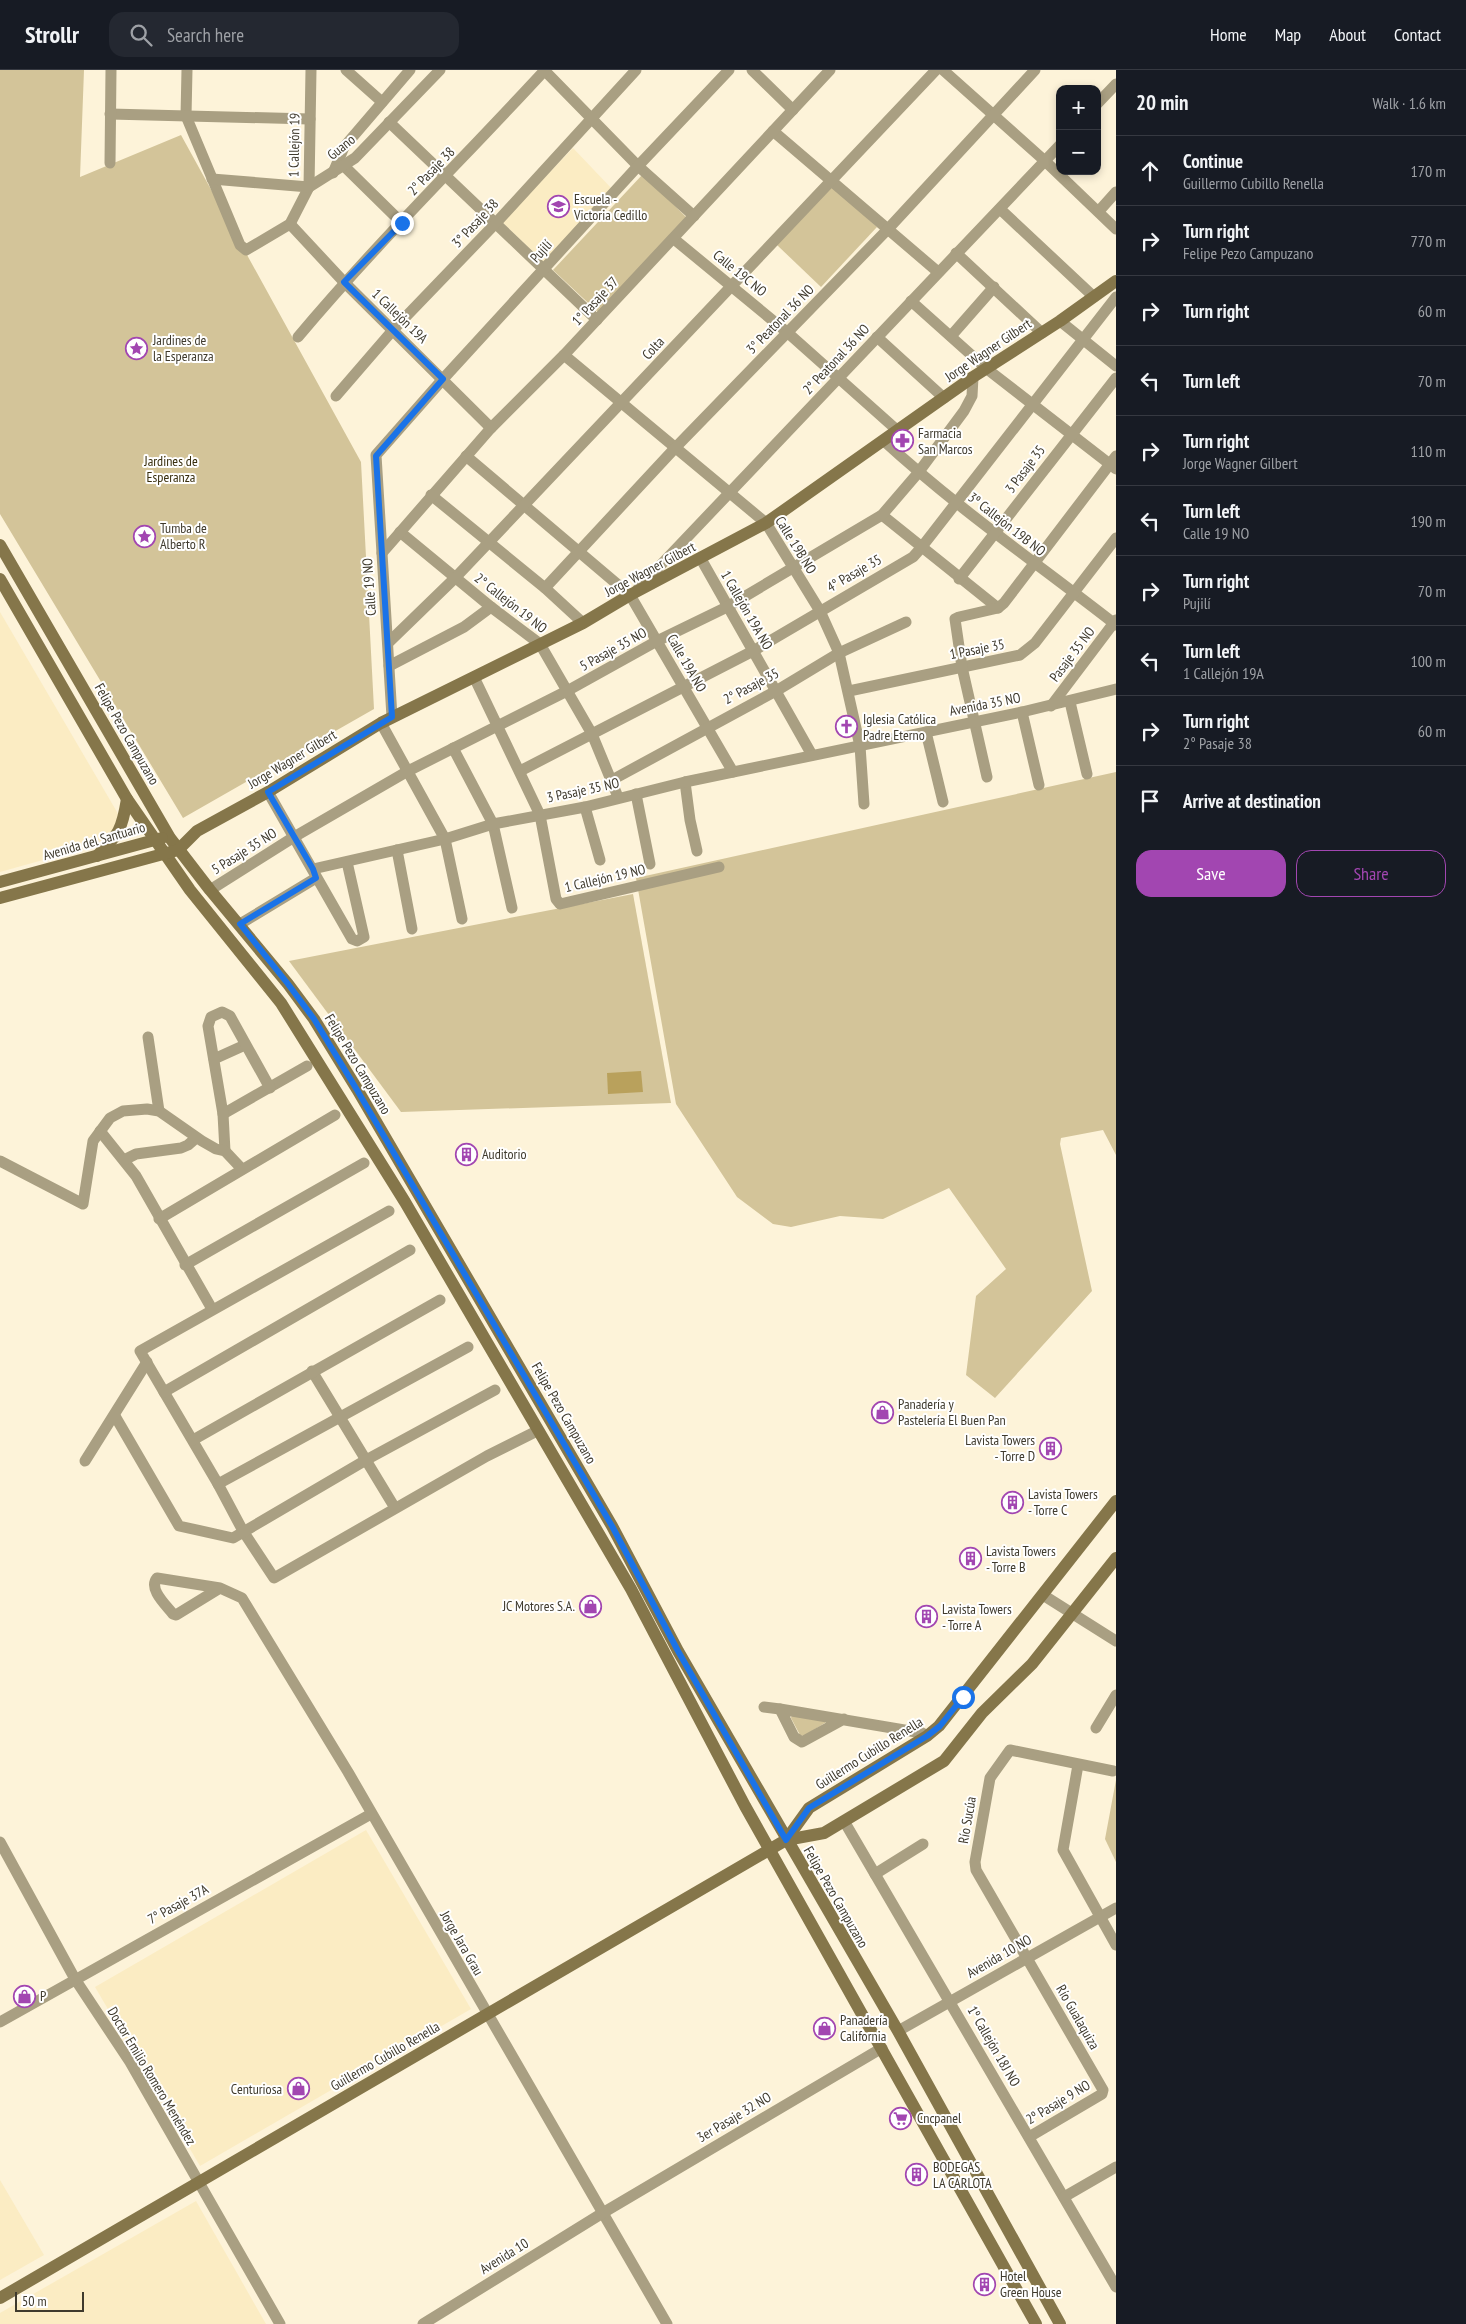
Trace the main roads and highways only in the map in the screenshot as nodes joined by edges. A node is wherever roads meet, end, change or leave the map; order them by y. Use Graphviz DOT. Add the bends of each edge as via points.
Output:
graph roads {
  1 [pos="1116,282"];
  2 [pos="0,545"];
  3 [pos="0,579"];
  4 [pos="128,799"];
  5 [pos="197,831"];
  6 [pos="170,838"];
  7 [pos="154,839"];
  8 [pos="178,850"];
  9 [pos="165,854"];
  10 [pos="96,858"];
  11 [pos="0,882"];
  12 [pos="0,898"];
  13 [pos="1116,1501"];
  14 [pos="612,1526"];
  15 [pos="598,1534"];
  16 [pos="1116,1558"];
  17 [pos="786,1840"];
  18 [pos="769,1850"];
  19 [pos="0,2298"];
  20 [pos="1036,2324"];
  21 [pos="1060,2324"];
  1 -- 5 [label="main road, Jorge Wagner Gilbert" via="766,523 583,623 386,720"];
  2 -- 6 [label="main road, Felipe Pezo Campuzano"];
  3 -- 4 [label="main road"];
  4 -- 7 [label="main road"];
  4 -- 10 [label="main road" via="120,832"];
  5 -- 6 [label="main road, Avenida del Santuario"];
  5 -- 8 [label="main road, Jorge Wagner Gilbert"];
  6 -- 7 [label="main road, Avenida del Santuario"];
  6 -- 8 [label="main road, Felipe Pezo Campuzano"];
  7 -- 9 [label="main road"];
  7 -- 10 [label="main road, Avenida del Santuario"];
  8 -- 9 [label="main road"];
  8 -- 14 [label="main road, Felipe Pezo Campuzano" via="314,1019"];
  9 -- 12 [label="main road"];
  9 -- 15 [label="main road" via="190,890 281,1002 405,1202"];
  10 -- 11 [label="main road, Avenida del Santuario"];
  13 -- 17 [label="main road, Guillermo Cubillo Renella" via="940,1726 809,1808"];
  14 -- 15 [label="main road"];
  14 -- 17 [label="main road, Felipe Pezo Campuzano" via="678,1651"];
  15 -- 18 [label="main road" via="631,1589"];
  16 -- 17 [label="main road, Guillermo Cubillo Renella" via="1032,1664 982,1713 944,1761 824,1833"];
  17 -- 18 [label="main road, Guillermo Cubillo Renella"];
  17 -- 21 [label="main road, Felipe Pezo Campuzano" via="898,2031"];
  18 -- 19 [label="main road, Guillermo Cubillo Renella"];
  18 -- 20 [label="main road"];
}
